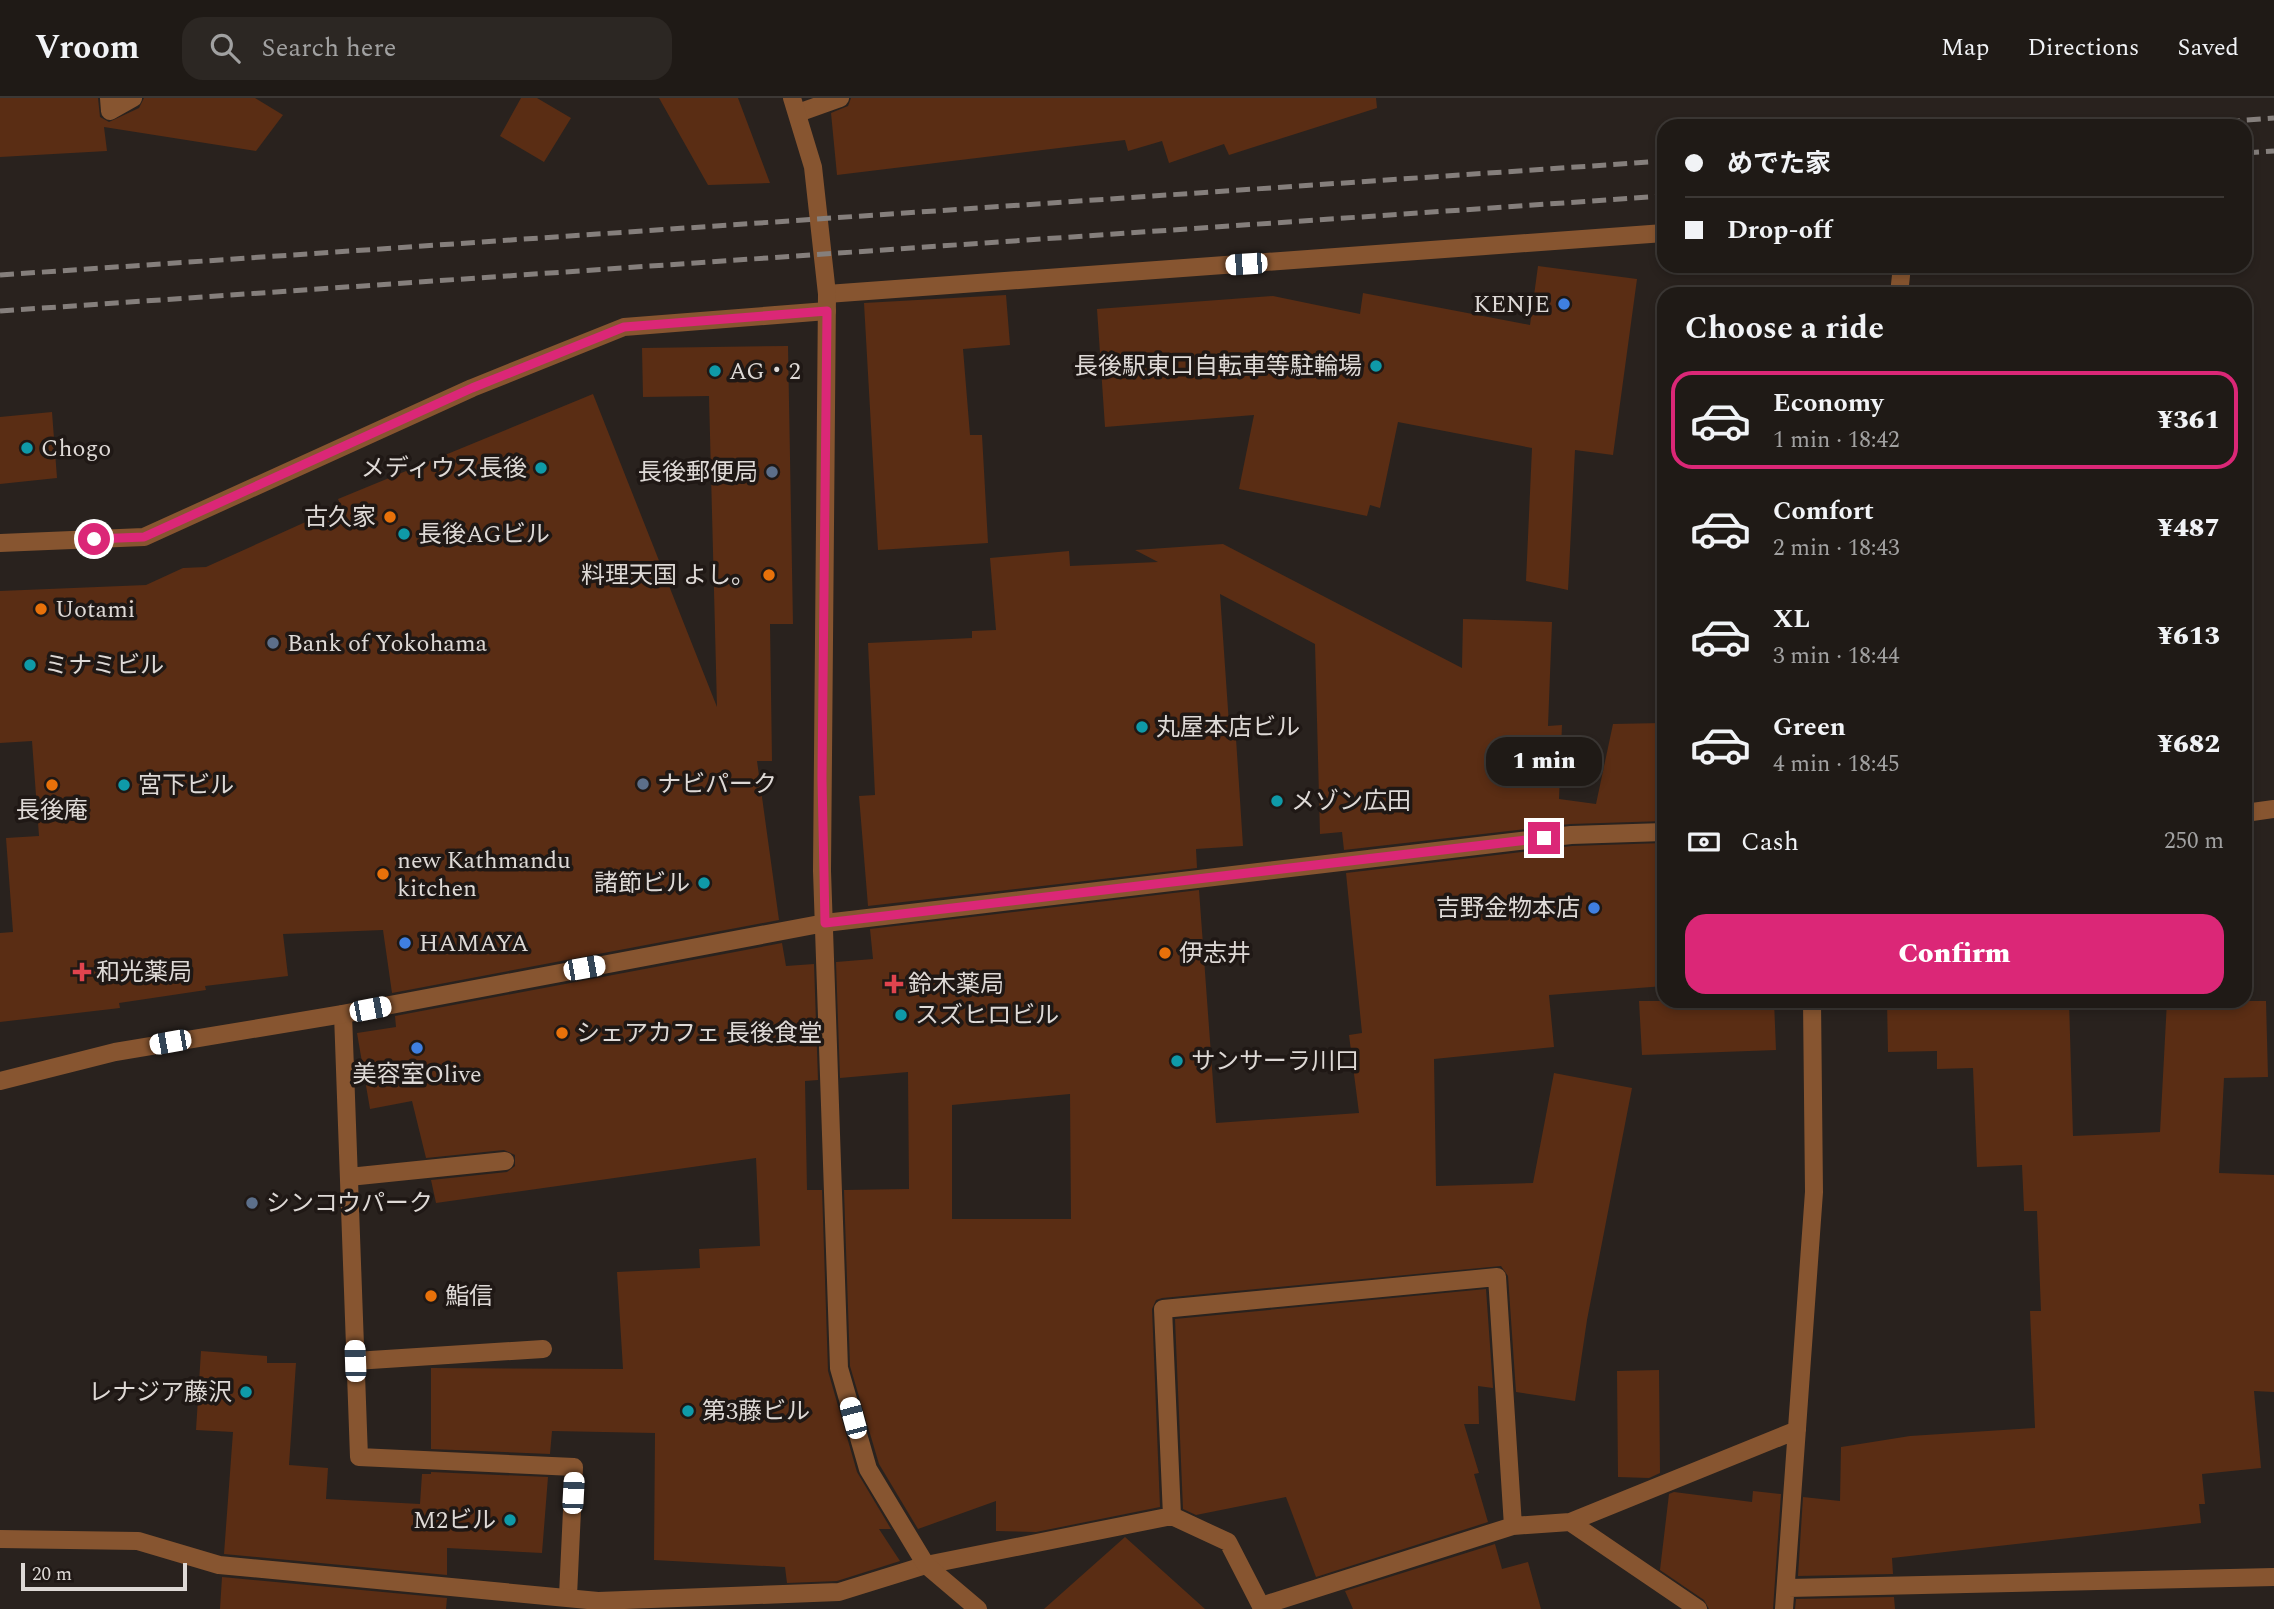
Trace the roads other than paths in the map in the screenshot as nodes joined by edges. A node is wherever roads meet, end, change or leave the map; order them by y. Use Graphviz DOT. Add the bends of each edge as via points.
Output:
graph roads {
  1 [pos="109,98"];
  2 [pos="132,98"];
  3 [pos="840,98"];
  4 [pos="795,105"];
  5 [pos="1657,234"];
  6 [pos="827,303"];
  7 [pos="0,543"];
  8 [pos="2274,809"];
  9 [pos="2252,812"];
  10 [pos="1657,832"];
  11 [pos="825,923"];
  12 [pos="1812,1008"];
  13 [pos="343,1014"];
  14 [pos="0,1081"];
  15 [pos="505,1161"];
  16 [pos="349,1177"];
  17 [pos="543,1349"];
  18 [pos="355,1361"];
  19 [pos="1797,1430"];
  20 [pos="1172,1516"];
  21 [pos="1570,1522"];
  22 [pos="1513,1527"];
  23 [pos="0,1539"];
  24 [pos="926,1565"];
  25 [pos="2274,1577"];
  26 [pos="1788,1588"];
  27 [pos="568,1596"];
  28 [pos="599,1605"];
  29 [pos="1260,1608"];
  30 [pos="978,1609"];
  31 [pos="1699,1609"];
  32 [pos="1784,1609"];
  1 -- 2 [label="street" via="110,111"];
  3 -- 4 [label="street"];
  4 -- 6 [label="street" via="818,196"];
  5 -- 6 [label="street"];
  6 -- 7 [label="street" via="624,327 472,388 144,537"];
  6 -- 11 [label="street"];
  8 -- 9 [label="street"];
  10 -- 11 [label="street" via="1571,835"];
  11 -- 13 [label="street"];
  11 -- 24 [label="street" via="839,1367 868,1469"];
  12 -- 19 [label="street" via="1814,1192"];
  13 -- 14 [label="street" via="115,1052"];
  13 -- 16 [label="street"];
  15 -- 16 [label="street"];
  16 -- 18 [label="street"];
  17 -- 18 [label="street"];
  18 -- 27 [label="street" via="359,1457 574,1467"];
  19 -- 21 [label="street"];
  19 -- 26 [label="street"];
  20 -- 22 [label="street" via="1163,1309 1497,1278"];
  20 -- 24 [label="street"];
  20 -- 29 [label="street" via="1228,1542"];
  21 -- 22 [label="street"];
  21 -- 31 [label="street"];
  22 -- 29 [label="street"];
  23 -- 27 [label="street" via="138,1541 219,1565"];
  24 -- 28 [label="street" via="839,1592"];
  24 -- 30 [label="street"];
  25 -- 26 [label="street"];
  26 -- 32 [label="street"];
  27 -- 28 [label="street"];
}
